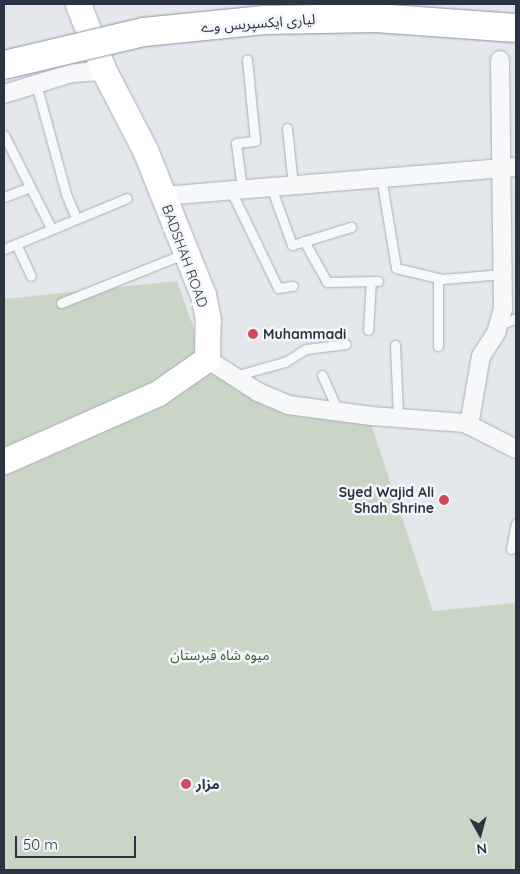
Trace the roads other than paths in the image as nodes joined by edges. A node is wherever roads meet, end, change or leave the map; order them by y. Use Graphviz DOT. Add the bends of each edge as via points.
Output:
graph roads {
  1 [pos="78,4"];
  2 [pos="516,28"];
  3 [pos="247,59"];
  4 [pos="500,60"];
  5 [pos="4,65"];
  6 [pos="104,71"];
  7 [pos="36,84"];
  8 [pos="4,94"];
  9 [pos="287,128"];
  10 [pos="4,135"];
  11 [pos="509,167"];
  12 [pos="381,178"];
  13 [pos="293,185"];
  14 [pos="30,187"];
  15 [pos="271,187"];
  16 [pos="236,190"];
  17 [pos="163,196"];
  18 [pos="4,197"];
  19 [pos="127,198"];
  20 [pos="76,218"];
  21 [pos="351,227"];
  22 [pos="51,228"];
  23 [pos="304,241"];
  24 [pos="16,244"];
  25 [pos="4,249"];
  26 [pos="186,253"];
  27 [pos="503,274"];
  28 [pos="32,276"];
  29 [pos="438,278"];
  30 [pos="293,286"];
  31 [pos="62,303"];
  32 [pos="516,318"];
  33 [pos="498,326"];
  34 [pos="368,330"];
  35 [pos="346,344"];
  36 [pos="395,345"];
  37 [pos="438,346"];
  38 [pos="207,359"];
  39 [pos="322,375"];
  40 [pos="234,376"];
  41 [pos="338,411"];
  42 [pos="398,418"];
  43 [pos="469,425"];
  44 [pos="516,449"];
  45 [pos="4,461"];
  46 [pos="516,523"];
  47 [pos="511,549"];
  1 -- 6 [label="main road, BADSHAH ROAD"];
  2 -- 5 [label="highway, لیاری ایکسپریس وے, bridge" via="376,18 264,20 144,32"];
  3 -- 16 [label="lane" via="255,141 236,143"];
  4 -- 11 [label="street"];
  6 -- 7 [label="street" via="72,73"];
  6 -- 17 [label="main road, BADSHAH ROAD" via="145,150"];
  7 -- 8 [label="street"];
  7 -- 20 [label="lane" via="66,194"];
  9 -- 13 [label="lane"];
  10 -- 14 [label="lane"];
  11 -- 12 [label="street"];
  11 -- 27 [label="street"];
  12 -- 13 [label="street"];
  12 -- 29 [label="lane" via="396,268"];
  13 -- 15 [label="street"];
  14 -- 18 [label="lane"];
  14 -- 22 [label="lane"];
  15 -- 16 [label="street"];
  15 -- 23 [label="lane" via="292,244"];
  16 -- 17 [label="street"];
  16 -- 30 [label="lane" via="278,288"];
  17 -- 26 [label="main road, BADSHAH ROAD"];
  19 -- 20 [label="lane"];
  20 -- 22 [label="lane"];
  21 -- 23 [label="lane"];
  22 -- 24 [label="lane"];
  23 -- 34 [label="lane" via="327,282 375,281"];
  24 -- 25 [label="lane"];
  24 -- 28 [label="lane"];
  26 -- 31 [label="lane"];
  26 -- 38 [label="main road, BADSHAH ROAD" via="203,295 208,320"];
  27 -- 29 [label="lane"];
  27 -- 33 [label="street" via="503,309"];
  29 -- 37 [label="lane"];
  32 -- 33 [label="lane"];
  33 -- 43 [label="street" via="481,356"];
  35 -- 40 [label="lane" via="306,349 285,362"];
  36 -- 42 [label="lane"];
  38 -- 40 [label="street"];
  38 -- 45 [label="main road" via="158,393"];
  39 -- 41 [label="lane"];
  40 -- 41 [label="street" via="288,405"];
  41 -- 42 [label="street"];
  42 -- 43 [label="street"];
  43 -- 44 [label="street"];
  46 -- 47 [label="lane"];
}
